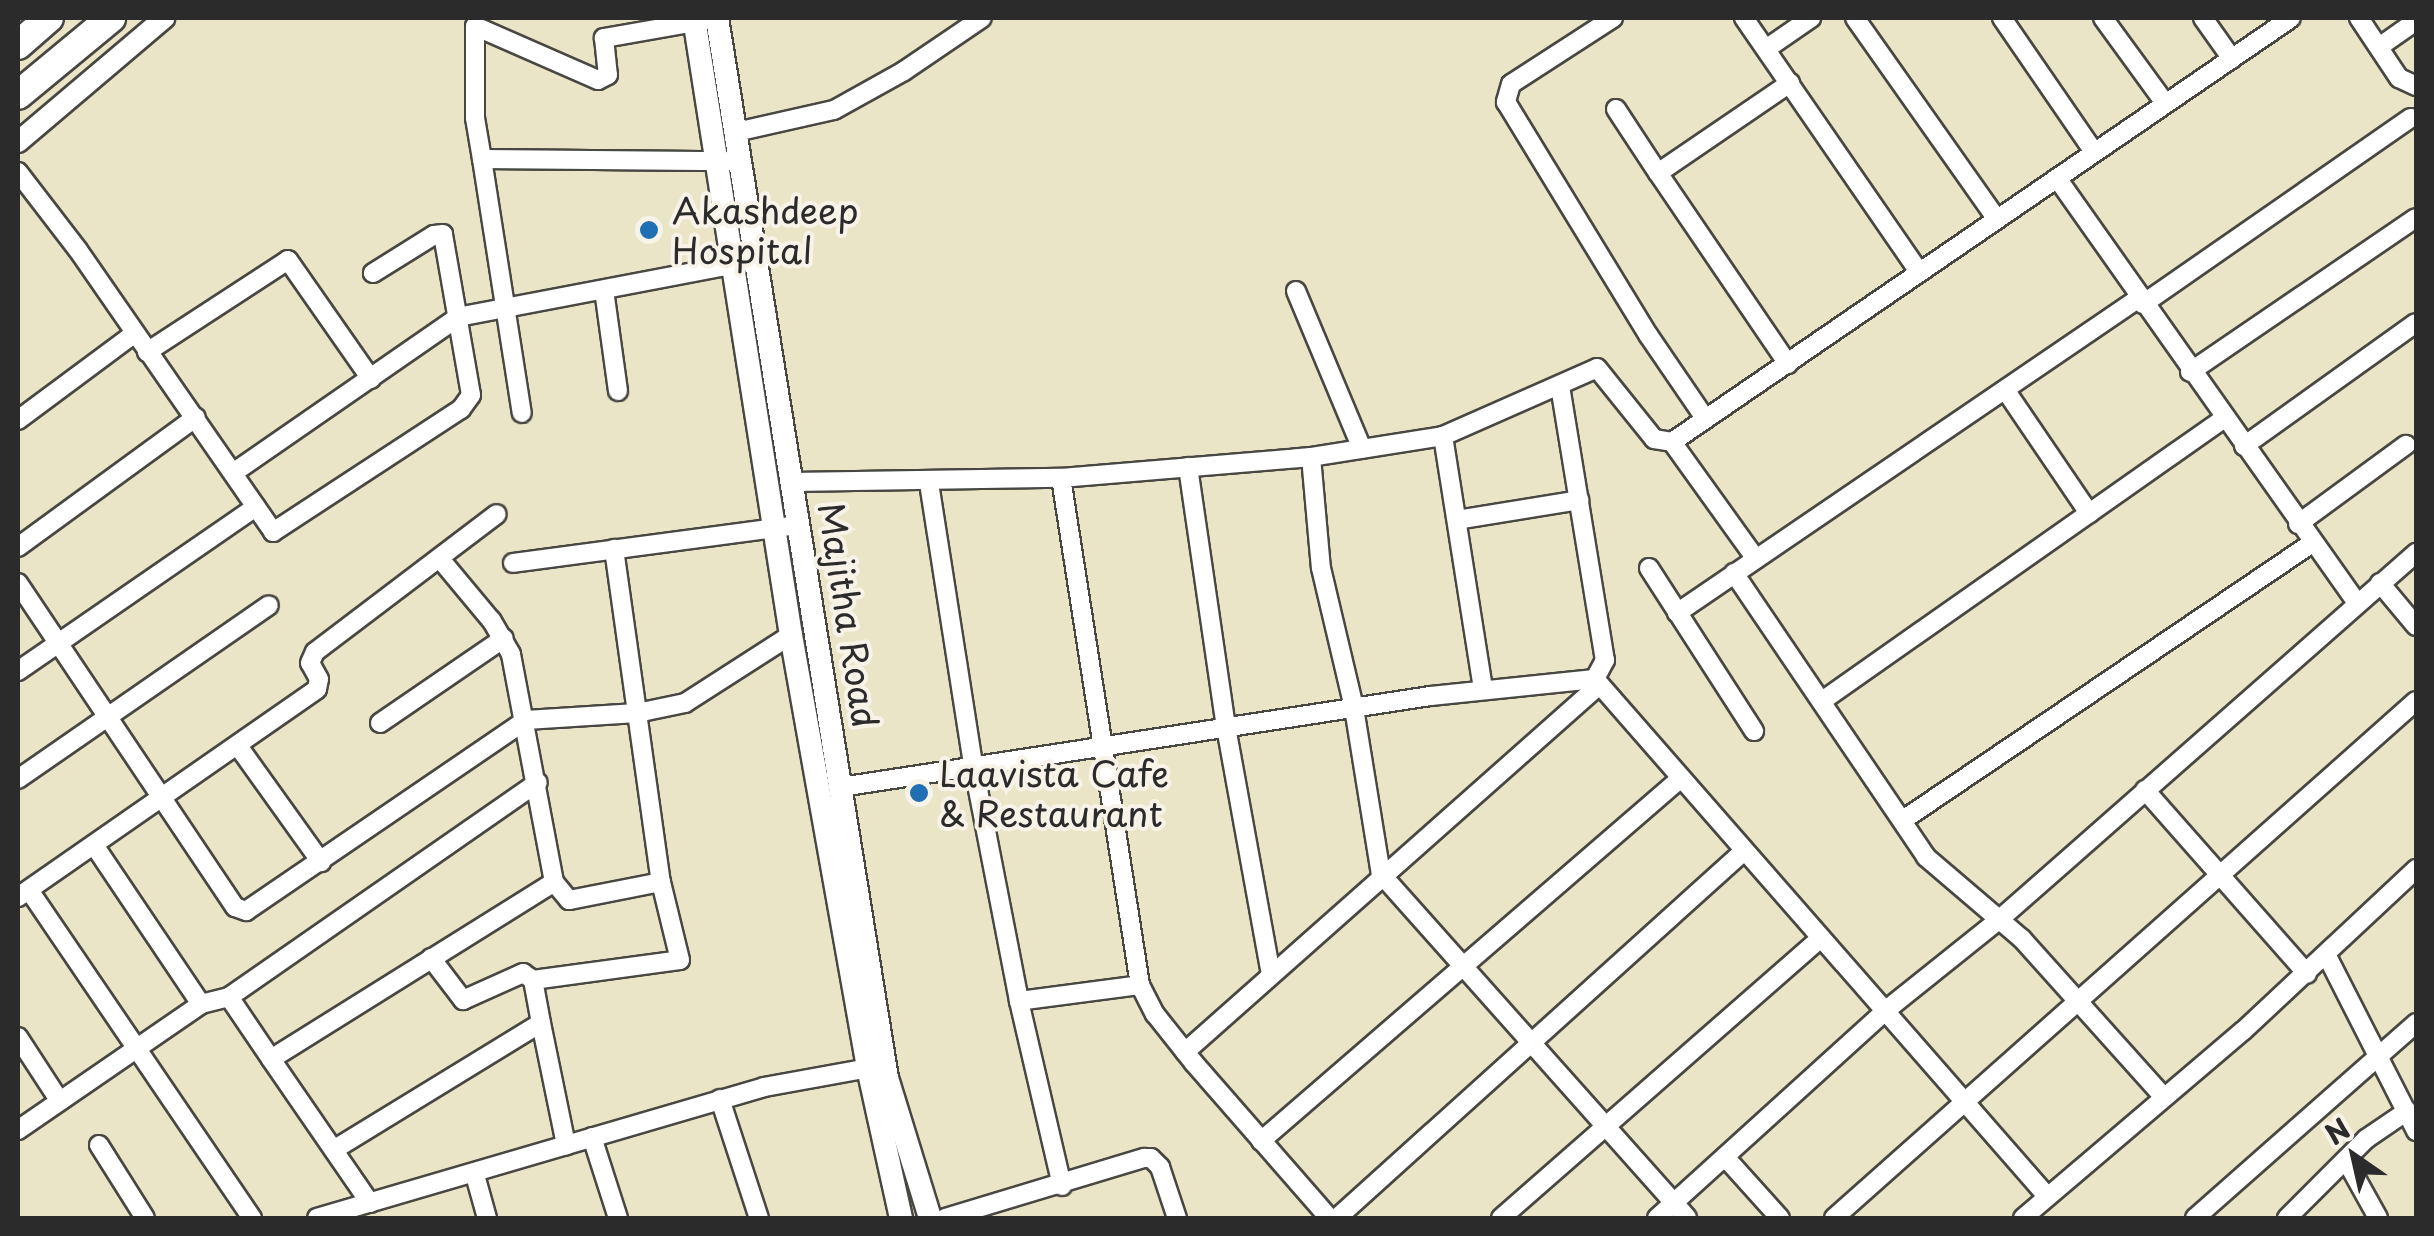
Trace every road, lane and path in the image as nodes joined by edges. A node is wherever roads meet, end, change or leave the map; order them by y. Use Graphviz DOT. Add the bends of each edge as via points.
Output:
graph roads {
  1 [pos="49,18"];
  2 [pos="111,18"];
  3 [pos="164,18"];
  4 [pos="600,18"];
  5 [pos="982,18"];
  6 [pos="1614,18"];
  7 [pos="1744,18"];
  8 [pos="1811,18"];
  9 [pos="1855,18"];
  10 [pos="2002,18"];
  11 [pos="2104,18"];
  12 [pos="2204,18"];
  13 [pos="2291,18"];
  14 [pos="2359,18"];
  15 [pos="706,19"];
  16 [pos="2416,21"];
  17 [pos="477,22"];
  18 [pos="604,38"];
  19 [pos="18,45"];
  20 [pos="2379,47"];
  21 [pos="1766,48"];
  22 [pos="2232,59"];
  23 [pos="1790,83"];
  24 [pos="2416,86"];
  25 [pos="18,95"];
  26 [pos="2165,103"];
  27 [pos="1616,109"];
  28 [pos="2412,118"];
  29 [pos="736,132"];
  30 [pos="18,142"];
  31 [pos="2094,152"];
  32 [pos="482,159"];
  33 [pos="717,161"];
  34 [pos="741,162"];
  35 [pos="18,172"];
  36 [pos="1658,173"];
  37 [pos="2057,178"];
  38 [pos="1996,218"];
  39 [pos="2416,218"];
  40 [pos="756,260"];
  41 [pos="730,265"];
  42 [pos="1918,272"];
  43 [pos="373,274"];
  44 [pos="604,290"];
  45 [pos="1296,291"];
  46 [pos="2141,301"];
  47 [pos="509,307"];
  48 [pos="458,317"];
  49 [pos="2415,325"];
  50 [pos="134,334"];
  51 [pos="147,352"];
  52 [pos="1788,364"];
  53 [pos="2190,372"];
  54 [pos="370,379"];
  55 [pos="1560,386"];
  56 [pos="2006,391"];
  57 [pos="618,392"];
  58 [pos="522,414"];
  59 [pos="196,417"];
  60 [pos="1706,418"];
  61 [pos="2223,419"];
  62 [pos="18,420"];
  63 [pos="1443,436"];
  64 [pos="1672,442"];
  65 [pos="2406,445"];
  66 [pos="2244,446"];
  67 [pos="1362,449"];
  68 [pos="1311,457"];
  69 [pos="1188,467"];
  70 [pos="233,473"];
  71 [pos="1061,478"];
  72 [pos="792,482"];
  73 [pos="929,483"];
  74 [pos="1578,500"];
  75 [pos="256,507"];
  76 [pos="2089,513"];
  77 [pos="497,514"];
  78 [pos="1456,520"];
  79 [pos="2298,524"];
  80 [pos="799,525"];
  81 [pos="775,528"];
  82 [pos="2313,542"];
  83 [pos="18,547"];
  84 [pos="614,550"];
  85 [pos="2416,553"];
  86 [pos="1756,559"];
  87 [pos="441,560"];
  88 [pos="513,563"];
  89 [pos="1650,568"];
  90 [pos="1734,573"];
  91 [pos="18,583"];
  92 [pos="2380,583"];
  93 [pos="2357,603"];
  94 [pos="269,605"];
  95 [pos="1677,613"];
  96 [pos="2416,626"];
  97 [pos="791,635"];
  98 [pos="504,638"];
  99 [pos="58,642"];
  100 [pos="18,670"];
  101 [pos="1596,683"];
  102 [pos="1483,689"];
  103 [pos="1822,701"];
  104 [pos="2416,701"];
  105 [pos="1354,708"];
  106 [pos="637,713"];
  107 [pos="108,717"];
  108 [pos="526,720"];
  109 [pos="380,723"];
  110 [pos="1226,728"];
  111 [pos="1754,731"];
  112 [pos="238,746"];
  113 [pos="1102,748"];
  114 [pos="974,769"];
  115 [pos="1680,779"];
  116 [pos="18,780"];
  117 [pos="538,782"];
  118 [pos="841,786"];
  119 [pos="2145,790"];
  120 [pos="162,795"];
  121 [pos="1902,820"];
  122 [pos="94,845"];
  123 [pos="1744,850"];
  124 [pos="321,862"];
  125 [pos="2416,869"];
  126 [pos="1381,874"];
  127 [pos="2222,878"];
  128 [pos="554,882"];
  129 [pos="661,882"];
  130 [pos="23,894"];
  131 [pos="2001,918"];
  132 [pos="1821,938"];
  133 [pos="2326,954"];
  134 [pos="432,958"];
  135 [pos="1464,964"];
  136 [pos="1271,974"];
  137 [pos="2306,974"];
  138 [pos="534,980"];
  139 [pos="1140,985"];
  140 [pos="228,997"];
  141 [pos="1019,1001"];
  142 [pos="201,1004"];
  143 [pos="2079,1004"];
  144 [pos="1885,1012"];
  145 [pos="541,1023"];
  146 [pos="2416,1023"];
  147 [pos="18,1037"];
  148 [pos="1534,1044"];
  149 [pos="138,1047"];
  150 [pos="1185,1052"];
  151 [pos="2378,1057"];
  152 [pos="272,1059"];
  153 [pos="877,1066"];
  154 [pos="2163,1096"];
  155 [pos="720,1099"];
  156 [pos="59,1100"];
  157 [pos="1964,1102"];
  158 [pos="2406,1111"];
  159 [pos="1604,1124"];
  160 [pos="18,1130"];
  161 [pos="2416,1131"];
  162 [pos="592,1136"];
  163 [pos="1261,1142"];
  164 [pos="99,1145"];
  165 [pos="566,1145"];
  166 [pos="335,1149"];
  167 [pos="1725,1156"];
  168 [pos="2346,1162"];
  169 [pos="476,1175"];
  170 [pos="1062,1186"];
  171 [pos="2047,1196"];
  172 [pos="370,1203"];
  173 [pos="1674,1203"];
  174 [pos="2292,1217"];
  175 [pos="146,1218"];
  176 [pos="252,1218"];
  177 [pos="317,1218"];
  178 [pos="487,1218"];
  179 [pos="618,1218"];
  180 [pos="759,1218"];
  181 [pos="901,1218"];
  182 [pos="930,1218"];
  183 [pos="945,1218"];
  184 [pos="1177,1218"];
  185 [pos="1333,1218"];
  186 [pos="1500,1218"];
  187 [pos="1657,1218"];
  188 [pos="1687,1218"];
  189 [pos="1780,1218"];
  190 [pos="1834,1218"];
  191 [pos="2022,1218"];
  192 [pos="2197,1218"];
  193 [pos="2378,1218"];
  1 -- 19 [label="highway"];
  2 -- 25 [label="highway"];
  3 -- 30 [label="street"];
  4 -- 18 [label="street"];
  5 -- 29 [label="street" via="834,110"];
  6 -- 60 [label="street" via="1511,84 1506,102"];
  7 -- 21 [label="street"];
  8 -- 21 [label="street"];
  9 -- 38 [label="street"];
  10 -- 31 [label="street"];
  11 -- 26 [label="street"];
  12 -- 22 [label="street"];
  13 -- 22 [label="street"];
  14 -- 20 [label="street"];
  15 -- 18 [label="street"];
  15 -- 29 [label="main road, Majitha Road"];
  15 -- 33 [label="main road, Majitha Road"];
  16 -- 20 [label="street"];
  17 -- 18 [label="street" via="598,80 608,75"];
  17 -- 32 [label="street" via="473,94"];
  20 -- 24 [label="street" via="2406,85"];
  21 -- 23 [label="street"];
  22 -- 26 [label="street"];
  23 -- 36 [label="street"];
  23 -- 42 [label="street"];
  26 -- 31 [label="street"];
  27 -- 36 [label="street"];
  28 -- 46 [label="street"];
  29 -- 34 [label="main road, Majitha Road"];
  31 -- 37 [label="street"];
  32 -- 33 [label="street"];
  32 -- 47 [label="street"];
  33 -- 34 [label="street"];
  33 -- 41 [label="main road, Majitha Road"];
  34 -- 40 [label="main road, Majitha Road"];
  35 -- 50 [label="street"];
  36 -- 52 [label="street"];
  37 -- 38 [label="street"];
  37 -- 46 [label="street"];
  38 -- 42 [label="street"];
  39 -- 53 [label="street"];
  40 -- 41 [label="street"];
  40 -- 72 [label="main road, Majitha Road"];
  41 -- 44 [label="street"];
  41 -- 81 [label="main road, Majitha Road"];
  42 -- 52 [label="street"];
  43 -- 48 [label="street" via="442,233"];
  44 -- 47 [label="street"];
  44 -- 57 [label="street"];
  45 -- 67 [label="street"];
  46 -- 53 [label="street"];
  46 -- 56 [label="street"];
  47 -- 48 [label="street"];
  47 -- 58 [label="street"];
  48 -- 54 [label="street"];
  48 -- 75 [label="street" via="471,389 461,408 282,530 274,532"];
  49 -- 66 [label="street"];
  50 -- 51 [label="street"];
  50 -- 62 [label="street"];
  51 -- 54 [label="street" via="288,260"];
  51 -- 59 [label="street"];
  52 -- 60 [label="street"];
  53 -- 61 [label="street"];
  54 -- 70 [label="street"];
  55 -- 63 [label="street"];
  55 -- 64 [label="street" via="1601,370 1654,439"];
  55 -- 74 [label="street"];
  56 -- 76 [label="street"];
  56 -- 86 [label="street"];
  59 -- 70 [label="street"];
  59 -- 83 [label="street"];
  60 -- 64 [label="street"];
  61 -- 66 [label="street"];
  61 -- 76 [label="street"];
  63 -- 67 [label="street"];
  63 -- 78 [label="street"];
  64 -- 86 [label="street"];
  65 -- 79 [label="street"];
  66 -- 79 [label="street"];
  67 -- 68 [label="street"];
  68 -- 69 [label="street"];
  68 -- 105 [label="street" via="1321,568"];
  69 -- 71 [label="street"];
  69 -- 110 [label="street"];
  70 -- 75 [label="street"];
  71 -- 73 [label="street"];
  71 -- 113 [label="street"];
  72 -- 73 [label="street"];
  72 -- 80 [label="main road, Majitha Road"];
  73 -- 114 [label="street"];
  74 -- 78 [label="street"];
  74 -- 101 [label="street" via="1605,660"];
  75 -- 99 [label="street"];
  76 -- 103 [label="street"];
  77 -- 87 [label="street"];
  78 -- 102 [label="street"];
  79 -- 82 [label="street"];
  80 -- 81 [label="street"];
  80 -- 118 [label="main road, Majitha Road"];
  81 -- 84 [label="street"];
  81 -- 97 [label="main road, Majitha Road"];
  82 -- 93 [label="street"];
  82 -- 121 [label="street"];
  84 -- 88 [label="street"];
  84 -- 106 [label="street"];
  85 -- 92 [label="street"];
  86 -- 90 [label="street"];
  87 -- 98 [label="street"];
  87 -- 112 [label="street" via="314,652 317,689"];
  89 -- 95 [label="street"];
  90 -- 95 [label="street"];
  90 -- 103 [label="street"];
  91 -- 99 [label="street"];
  92 -- 93 [label="street"];
  92 -- 96 [label="street"];
  93 -- 119 [label="street"];
  94 -- 107 [label="street"];
  95 -- 111 [label="street"];
  97 -- 106 [label="street" via="695,699"];
  97 -- 153 [label="main road, Majitha Road"];
  98 -- 108 [label="street"];
  98 -- 109 [label="street"];
  99 -- 100 [label="street"];
  99 -- 107 [label="street"];
  101 -- 102 [label="street"];
  101 -- 115 [label="street"];
  101 -- 126 [label="street"];
  102 -- 105 [label="street"];
  103 -- 121 [label="street"];
  104 -- 127 [label="street"];
  105 -- 110 [label="street"];
  105 -- 126 [label="street"];
  106 -- 108 [label="street"];
  106 -- 129 [label="street"];
  107 -- 116 [label="street"];
  107 -- 120 [label="street"];
  108 -- 117 [label="street"];
  108 -- 124 [label="street"];
  110 -- 113 [label="street"];
  110 -- 136 [label="street"];
  112 -- 120 [label="street"];
  112 -- 124 [label="street"];
  113 -- 114 [label="street"];
  113 -- 139 [label="street"];
  114 -- 118 [label="street"];
  114 -- 141 [label="street"];
  115 -- 123 [label="street"];
  115 -- 135 [label="street"];
  117 -- 128 [label="street"];
  117 -- 140 [label="street"];
  118 -- 153 [label="main road, Majitha Road"];
  119 -- 127 [label="street"];
  119 -- 131 [label="street"];
  120 -- 122 [label="street"];
  120 -- 124 [label="street" via="240,910"];
  121 -- 131 [label="street" via="1935,868"];
  122 -- 130 [label="street"];
  122 -- 142 [label="street"];
  123 -- 132 [label="street"];
  123 -- 148 [label="street"];
  125 -- 133 [label="street"];
  126 -- 135 [label="street"];
  126 -- 136 [label="street"];
  127 -- 137 [label="street"];
  127 -- 143 [label="street"];
  128 -- 129 [label="street" via="569,900"];
  128 -- 134 [label="street"];
  129 -- 138 [label="street" via="678,962"];
  130 -- 149 [label="street"];
  131 -- 143 [label="street"];
  131 -- 144 [label="street"];
  132 -- 144 [label="street"];
  132 -- 159 [label="street"];
  133 -- 137 [label="street"];
  133 -- 151 [label="street"];
  134 -- 138 [label="street" via="463,1000 523,972"];
  134 -- 152 [label="street"];
  135 -- 148 [label="street"];
  135 -- 163 [label="street"];
  136 -- 150 [label="street"];
  137 -- 154 [label="street"];
  138 -- 145 [label="street"];
  139 -- 141 [label="street"];
  139 -- 150 [label="street"];
  140 -- 142 [label="street"];
  140 -- 152 [label="street"];
  141 -- 170 [label="street"];
  142 -- 149 [label="street"];
  143 -- 154 [label="street"];
  143 -- 157 [label="street"];
  144 -- 157 [label="street"];
  144 -- 167 [label="street"];
  145 -- 165 [label="street"];
  145 -- 166 [label="street"];
  146 -- 151 [label="street"];
  147 -- 156 [label="street"];
  148 -- 159 [label="street"];
  148 -- 185 [label="street"];
  149 -- 156 [label="street"];
  149 -- 176 [label="street"];
  150 -- 163 [label="street"];
  151 -- 158 [label="street"];
  151 -- 192 [label="street"];
  152 -- 166 [label="street"];
  153 -- 155 [label="street"];
  153 -- 181 [label="main road, Majitha Road"];
  153 -- 182 [label="main road, Majitha Road"];
  154 -- 171 [label="street"];
  155 -- 162 [label="street"];
  155 -- 180 [label="street"];
  156 -- 160 [label="street"];
  157 -- 171 [label="street"];
  157 -- 190 [label="street"];
  158 -- 161 [label="street"];
  158 -- 168 [label="street"];
  159 -- 173 [label="street"];
  159 -- 186 [label="street"];
  162 -- 165 [label="street"];
  162 -- 179 [label="street"];
  163 -- 185 [label="street"];
  164 -- 175 [label="street"];
  165 -- 169 [label="street"];
  166 -- 172 [label="street"];
  167 -- 173 [label="street"];
  167 -- 189 [label="street"];
  168 -- 174 [label="street"];
  168 -- 193 [label="street"];
  169 -- 172 [label="street"];
  169 -- 178 [label="street"];
  170 -- 183 [label="street"];
  170 -- 184 [label="street" via="1151,1158"];
  171 -- 191 [label="street"];
  172 -- 177 [label="street"];
  173 -- 187 [label="street"];
  173 -- 188 [label="street"];
}
